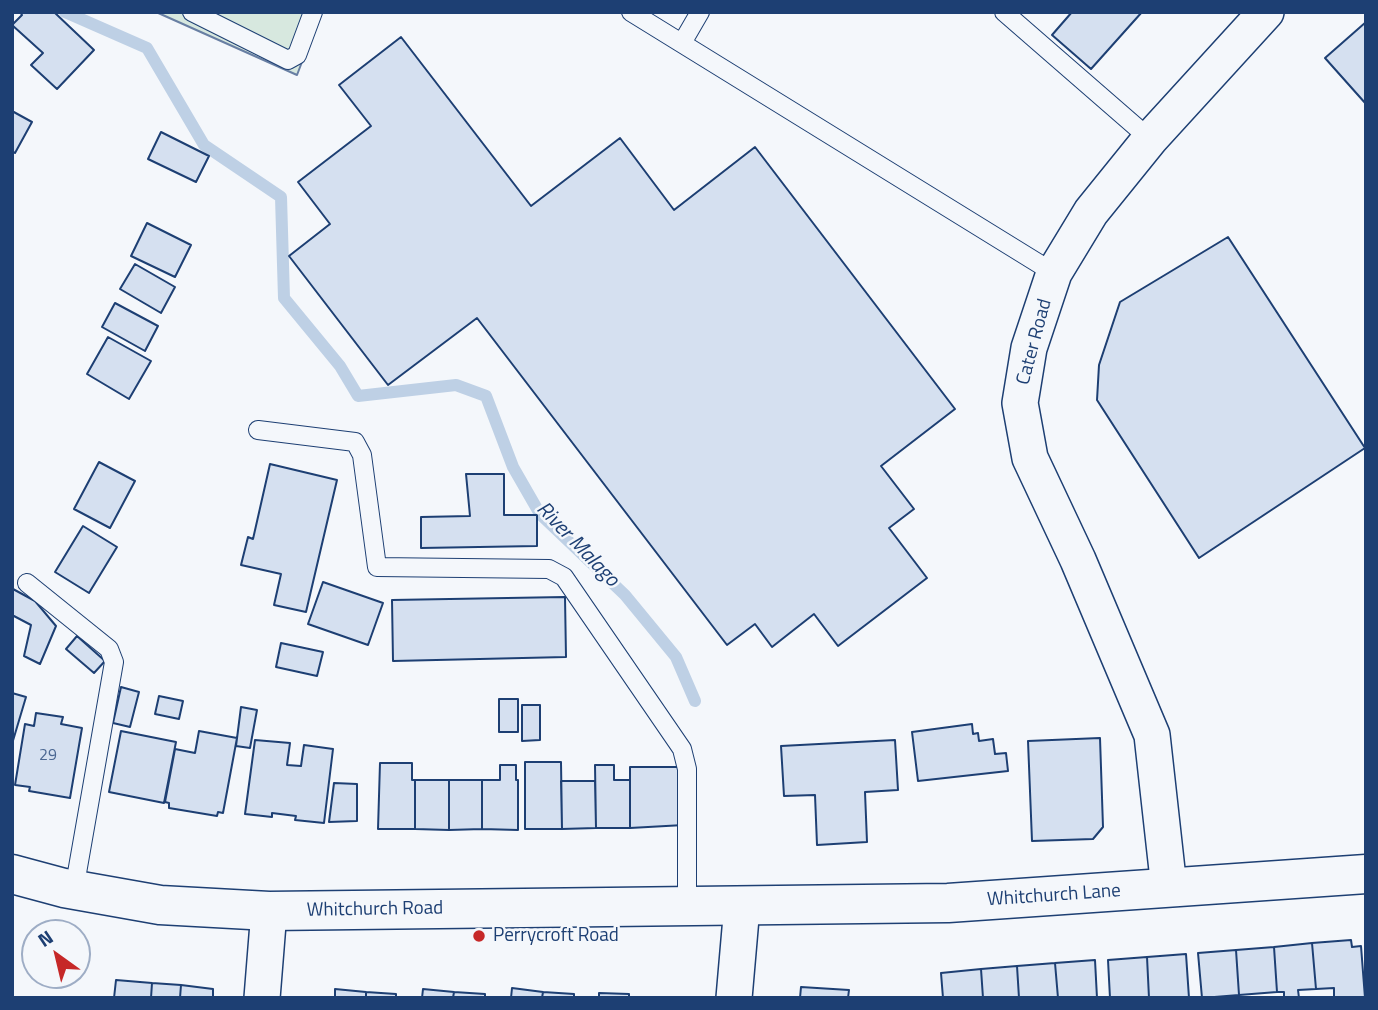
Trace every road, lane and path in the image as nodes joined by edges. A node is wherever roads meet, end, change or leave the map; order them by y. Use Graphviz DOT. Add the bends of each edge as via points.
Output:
graph roads {
  1 [pos="192,12"];
  2 [pos="313,12"];
  3 [pos="631,12"];
  4 [pos="700,12"];
  5 [pos="1003,12"];
  6 [pos="1263,13"];
  7 [pos="682,43"];
  8 [pos="1150,139"];
  9 [pos="1054,273"];
  10 [pos="258,430"];
  11 [pos="27,583"];
  12 [pos="12,874"];
  13 [pos="1366,874"];
  14 [pos="1169,888"];
  15 [pos="74,890"];
  16 [pos="687,906"];
  17 [pos="742,906"];
  18 [pos="269,911"];
  19 [pos="262,998"];
  20 [pos="734,998"];
  1 -- 2 [label="lane" via="288,60 297,55"];
  3 -- 7 [label="lane"];
  4 -- 7 [label="lane"];
  5 -- 8 [label="lane"];
  6 -- 8 [label="street, Cater Road"];
  7 -- 9 [label="lane"];
  8 -- 9 [label="street, Cater Road" via="1091,212"];
  9 -- 14 [label="street, Cater Road" via="1029,348 1020,403 1030,458 1152,736"];
  10 -- 16 [label="lane" via="355,442 362,455 377,567 549,569 564,577 682,749 687,769"];
  11 -- 15 [label="lane" via="109,649 114,662"];
  12 -- 15 [label="street, Whitchurch Road"];
  13 -- 14 [label="street, Whitchurch Lane"];
  14 -- 17 [label="street, Whitchurch Lane" via="948,903"];
  15 -- 18 [label="street, Whitchurch Road" via="160,905"];
  16 -- 17 [label="street, Whitchurch Road"];
  16 -- 18 [label="street, Whitchurch Road"];
  17 -- 20 [label="street"];
  18 -- 19 [label="street"];
}
